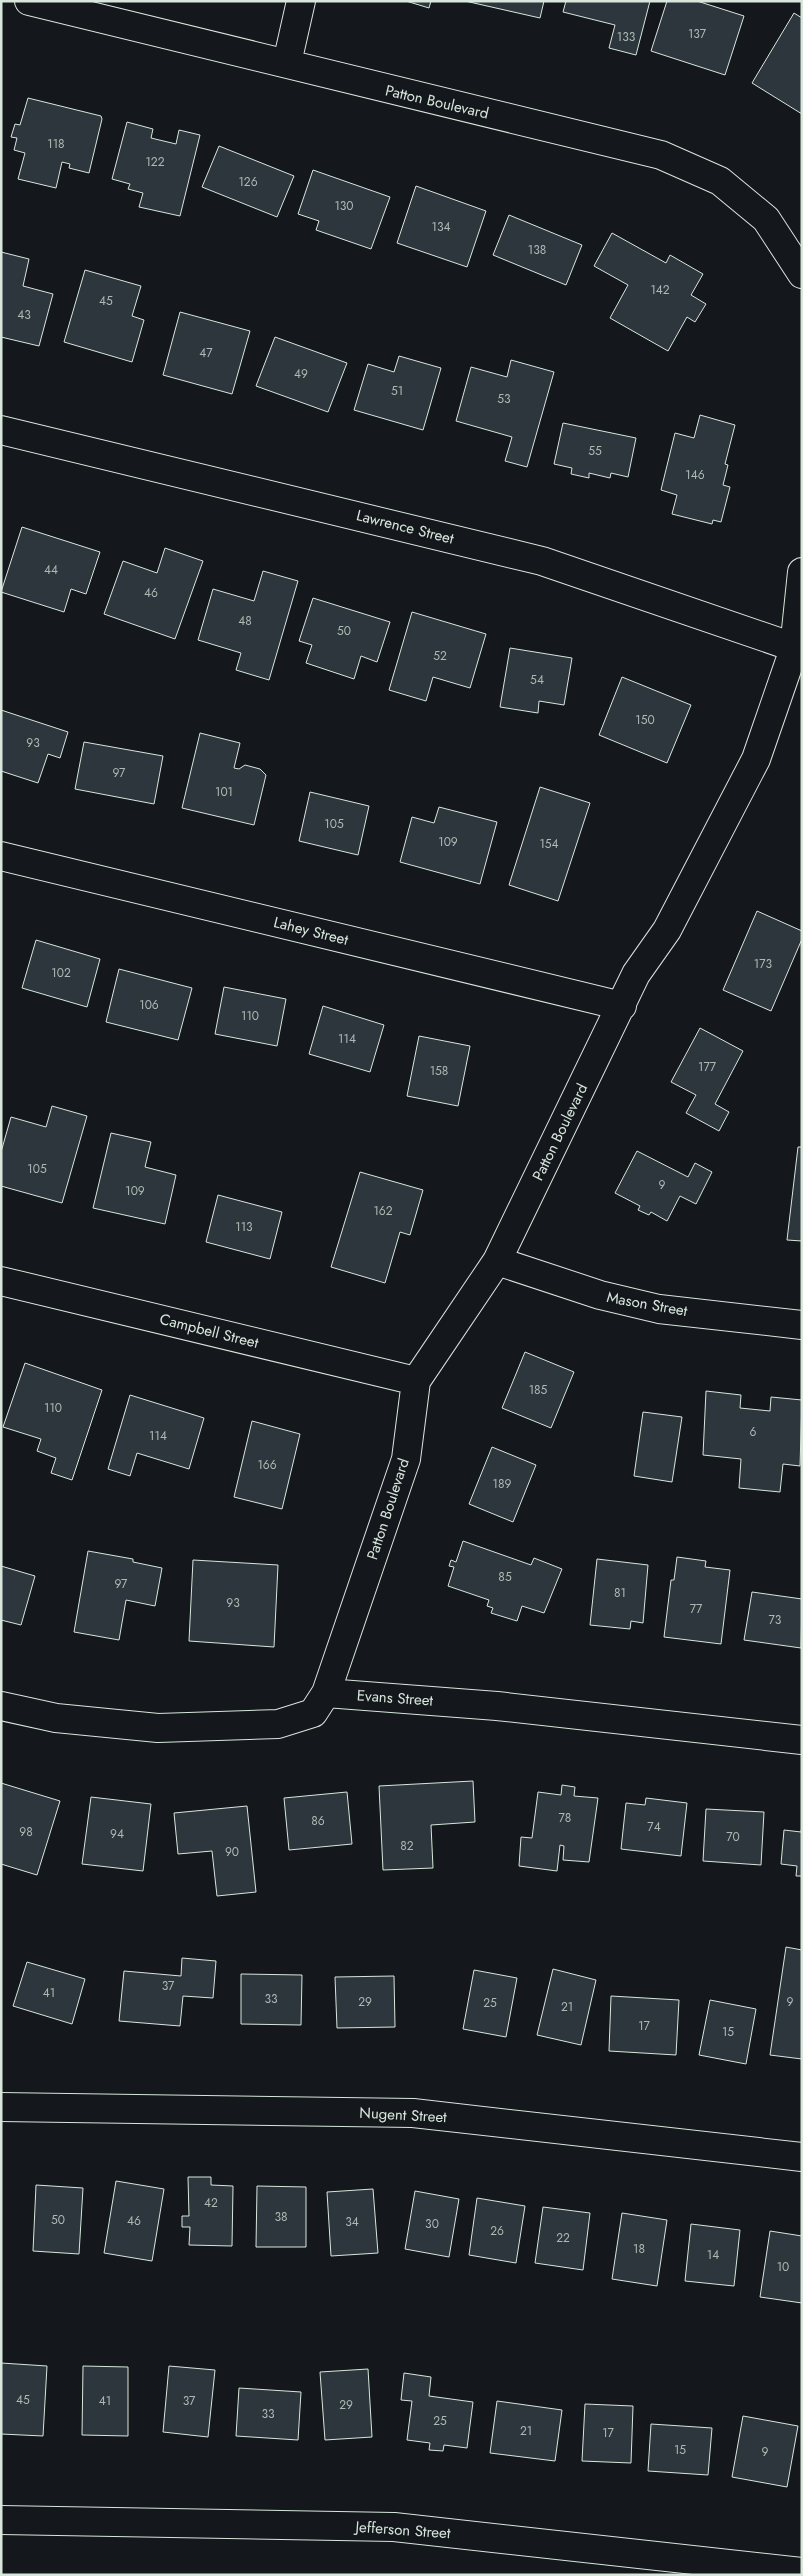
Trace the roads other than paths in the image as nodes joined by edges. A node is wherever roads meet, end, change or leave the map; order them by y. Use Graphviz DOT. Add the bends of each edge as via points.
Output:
graph roads {
  1 [pos="29,1"];
  2 [pos="301,1"];
  3 [pos="287,63"];
  4 [pos="802,274"];
  5 [pos="1,430"];
  6 [pos="802,572"];
  7 [pos="798,650"];
  8 [pos="1,856"];
  9 [pos="622,1006"];
  10 [pos="497,1261"];
  11 [pos="1,1281"];
  12 [pos="802,1325"];
  13 [pos="416,1382"];
  14 [pos="326,1693"];
  15 [pos="1,1706"];
  16 [pos="802,1740"];
  17 [pos="1,2107"];
  18 [pos="802,2158"];
  19 [pos="1,2520"];
  20 [pos="802,2572"];
  1 -- 3 [label="street, Patton Boulevard"];
  2 -- 3 [label="street"];
  3 -- 4 [label="street, Patton Boulevard" via="368,86 661,155 720,181 766,219"];
  5 -- 7 [label="street, Lawrence Street" via="542,560"];
  6 -- 7 [label="street, Patton Boulevard"];
  7 -- 9 [label="street, Patton Boulevard" via="756,759 667,930 636,974"];
  8 -- 9 [label="street, Lahey Street"];
  9 -- 10 [label="street, Patton Boulevard"];
  10 -- 12 [label="street, Mason Street" via="600,1295 659,1309"];
  10 -- 13 [label="street, Patton Boulevard"];
  11 -- 13 [label="street, Campbell Street"];
  13 -- 14 [label="street, Patton Boulevard" via="406,1460"];
  14 -- 15 [label="street" via="313,1713 278,1724 158,1728 56,1718"];
  14 -- 16 [label="street, Evans Street" via="497,1706"];
  17 -- 18 [label="street, Nugent Street" via="413,2113"];
  19 -- 20 [label="street, Jefferson Street" via="394,2527"];
}
